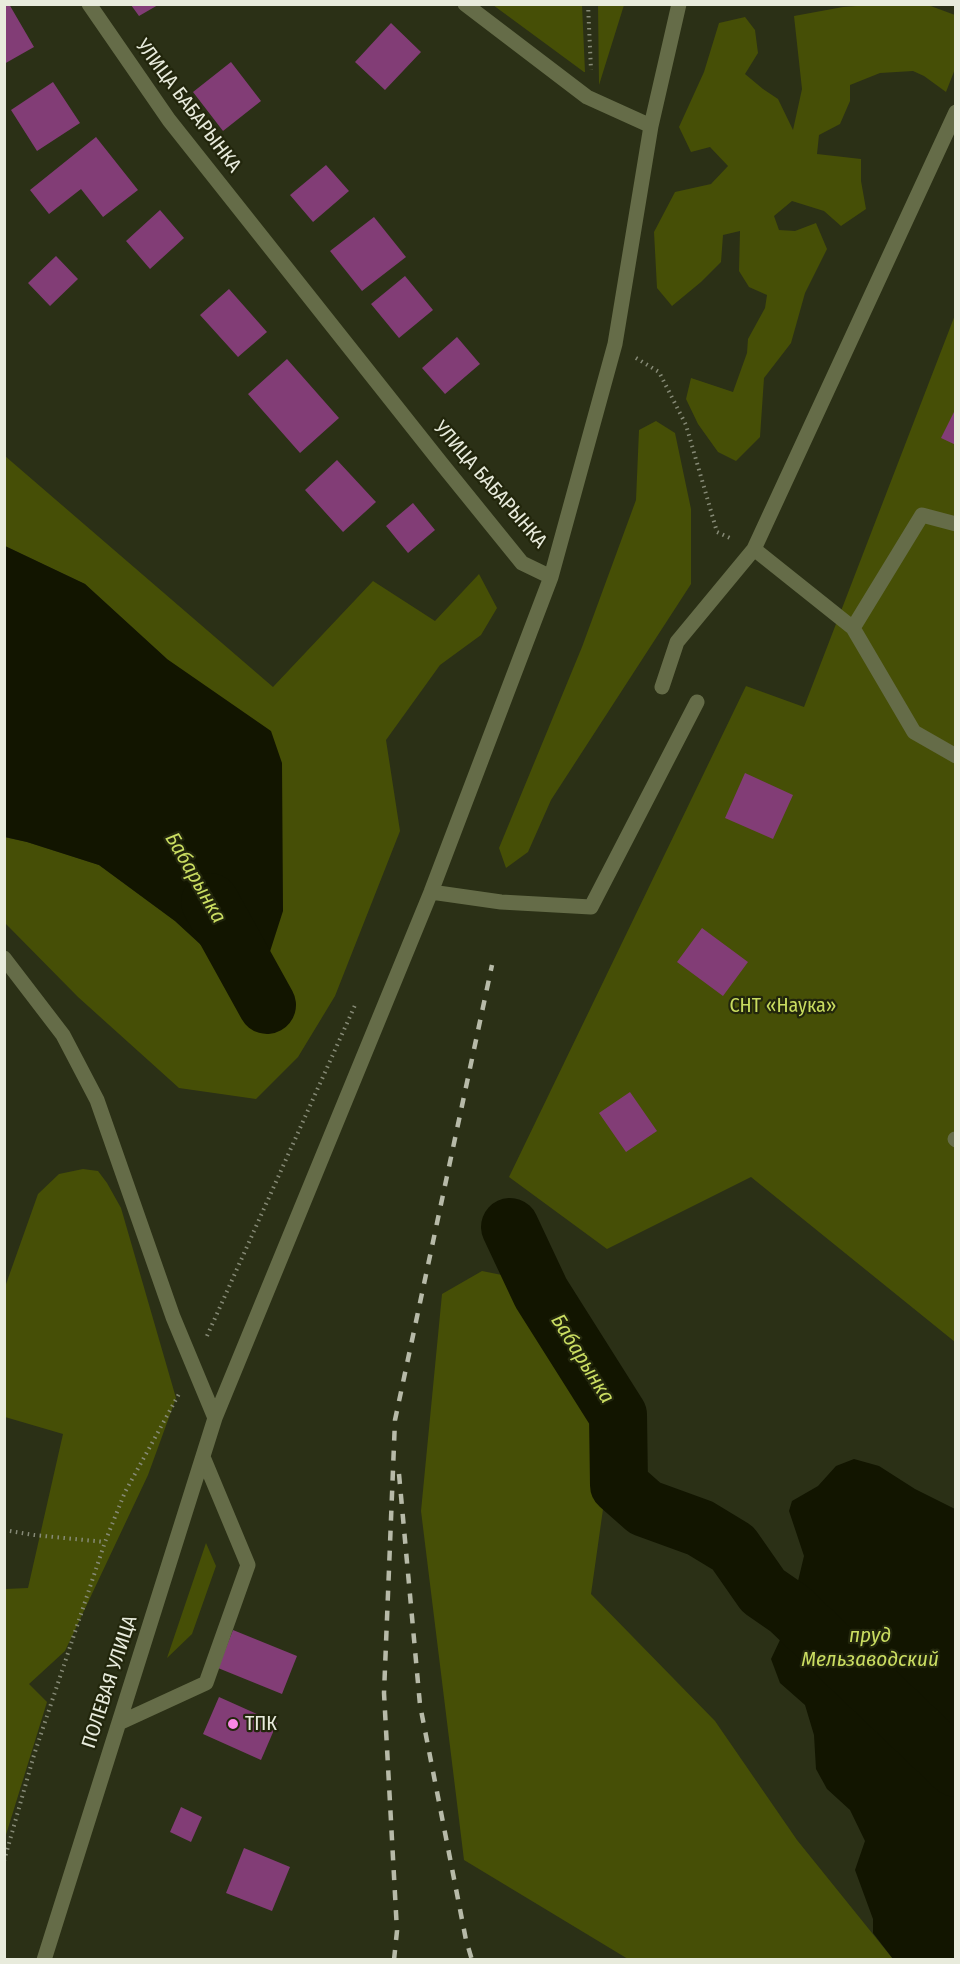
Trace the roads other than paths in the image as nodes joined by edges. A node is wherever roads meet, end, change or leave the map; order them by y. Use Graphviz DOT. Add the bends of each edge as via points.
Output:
graph roads {
  1 [pos="89,4"];
  2 [pos="465,4"];
  3 [pos="679,4"];
  4 [pos="956,112"];
  5 [pos="651,126"];
  6 [pos="956,524"];
  7 [pos="754,549"];
  8 [pos="551,577"];
  9 [pos="853,628"];
  10 [pos="662,687"];
  11 [pos="697,702"];
  12 [pos="956,756"];
  13 [pos="431,892"];
  14 [pos="4,958"];
  15 [pos="216,1418"];
  16 [pos="203,1457"];
  17 [pos="119,1723"];
  18 [pos="44,1959"];
  1 -- 8 [label="street, УЛИЦА БАБАРЫНКА" via="169,120 441,463 522,562"];
  2 -- 5 [label="street" via="587,97"];
  3 -- 5 [label="street, УЛИЦА БАБАРЫНКА"];
  4 -- 7 [label="street"];
  5 -- 8 [label="street, УЛИЦА БАБАРЫНКА" via="615,344"];
  6 -- 9 [label="street" via="922,515"];
  7 -- 9 [label="street"];
  7 -- 10 [label="street" via="677,642"];
  8 -- 13 [label="street, ПОЛЕВАЯ УЛИЦА"];
  9 -- 12 [label="street" via="914,732"];
  11 -- 13 [label="street" via="591,907 501,903"];
  13 -- 15 [label="street, ПОЛЕВАЯ УЛИЦА"];
  14 -- 15 [label="street" via="63,1035 97,1100 173,1317"];
  15 -- 16 [label="street, ПОЛЕВАЯ УЛИЦА"];
  16 -- 17 [label="street, ПОЛЕВАЯ УЛИЦА"];
  16 -- 17 [label="street" via="248,1566 206,1683"];
  17 -- 18 [label="street, ПОЛЕВАЯ УЛИЦА"];
}
